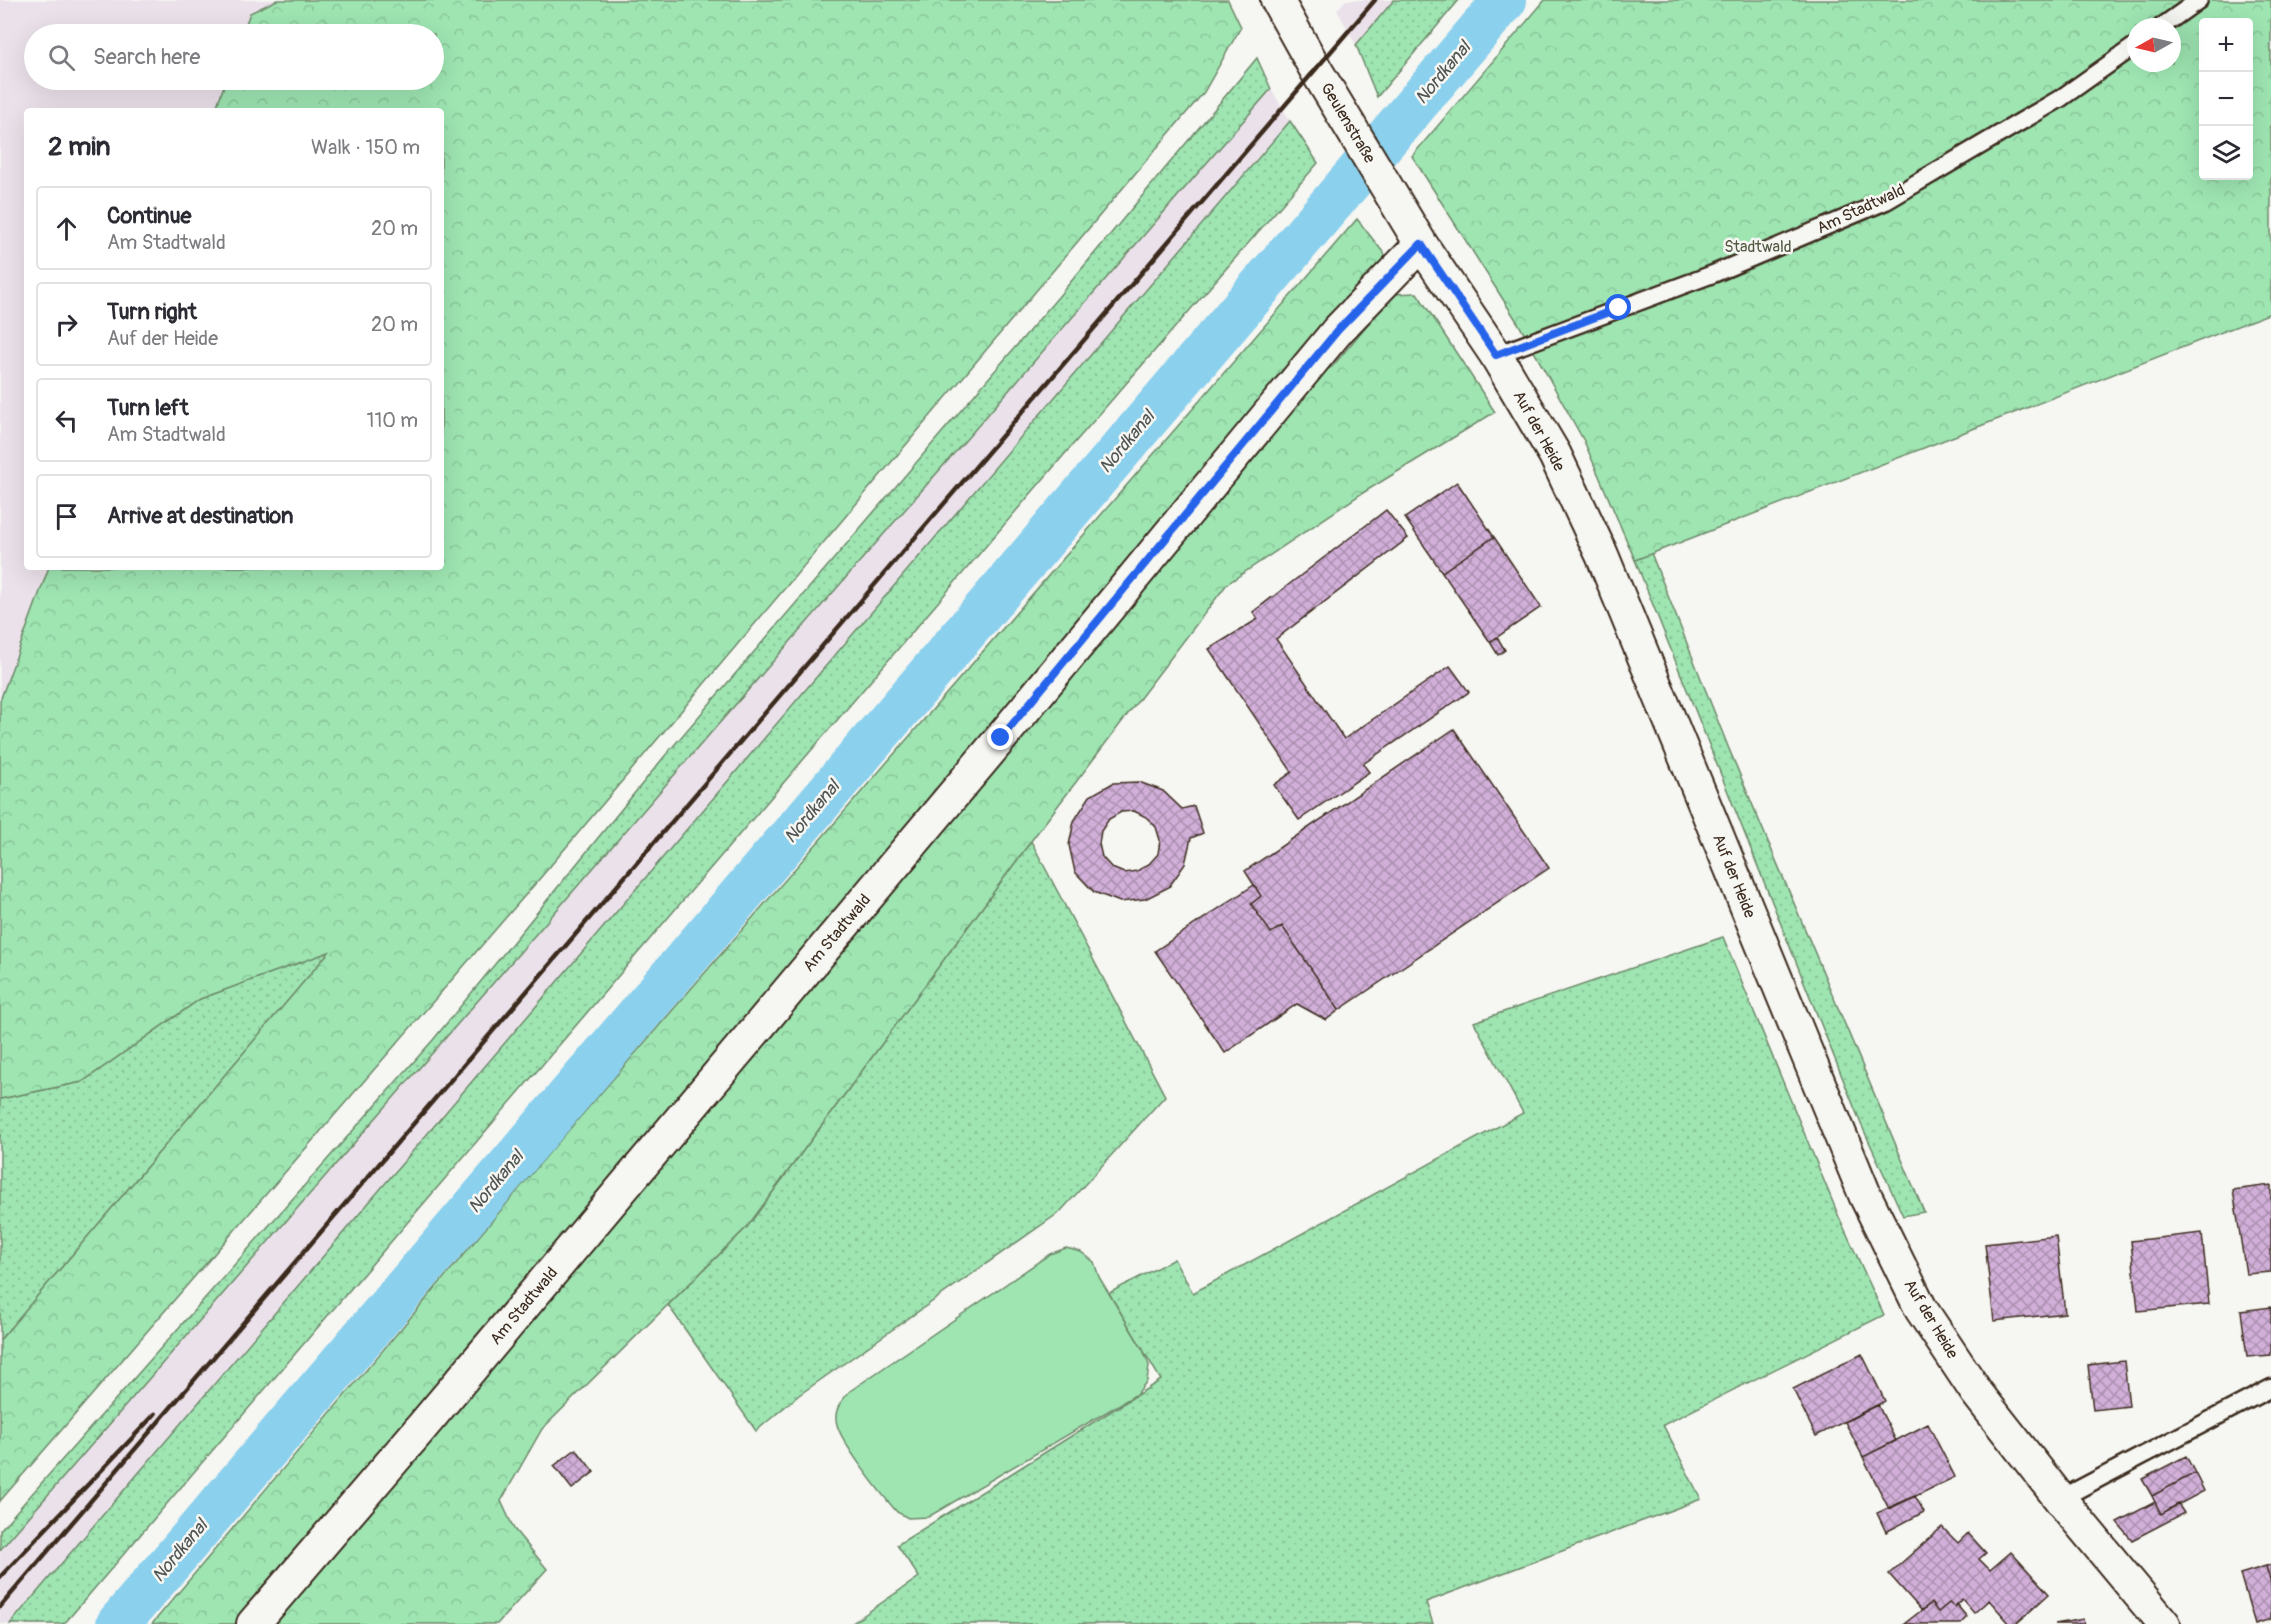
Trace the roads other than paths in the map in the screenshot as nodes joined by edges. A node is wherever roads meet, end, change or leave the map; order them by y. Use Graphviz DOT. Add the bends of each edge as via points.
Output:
graph roads {
  1 [pos="1276,0"];
  2 [pos="2199,0"];
  3 [pos="2174,18"];
  4 [pos="2127,51"];
  5 [pos="1421,244"];
  6 [pos="1496,355"];
  7 [pos="2271,1388"];
  8 [pos="2060,1499"];
  9 [pos="253,1624"];
  10 [pos="2164,1624"];
  1 -- 5 [label="street, Geulenstraße"];
  2 -- 3 [label="lane"];
  4 -- 6 [label="lane, Am Stadtwald" via="2061,98 1886,201 1713,274"];
  5 -- 6 [label="street, Auf der Heide"];
  5 -- 9 [label="street, Am Stadtwald" via="1338,330 978,765"];
  6 -- 8 [label="street, Auf der Heide" via="1554,455 1602,555 1865,1195 1921,1309 1977,1393"];
  7 -- 8 [label="lane"];
  8 -- 10 [label="street, Auf der Heide"];
}
